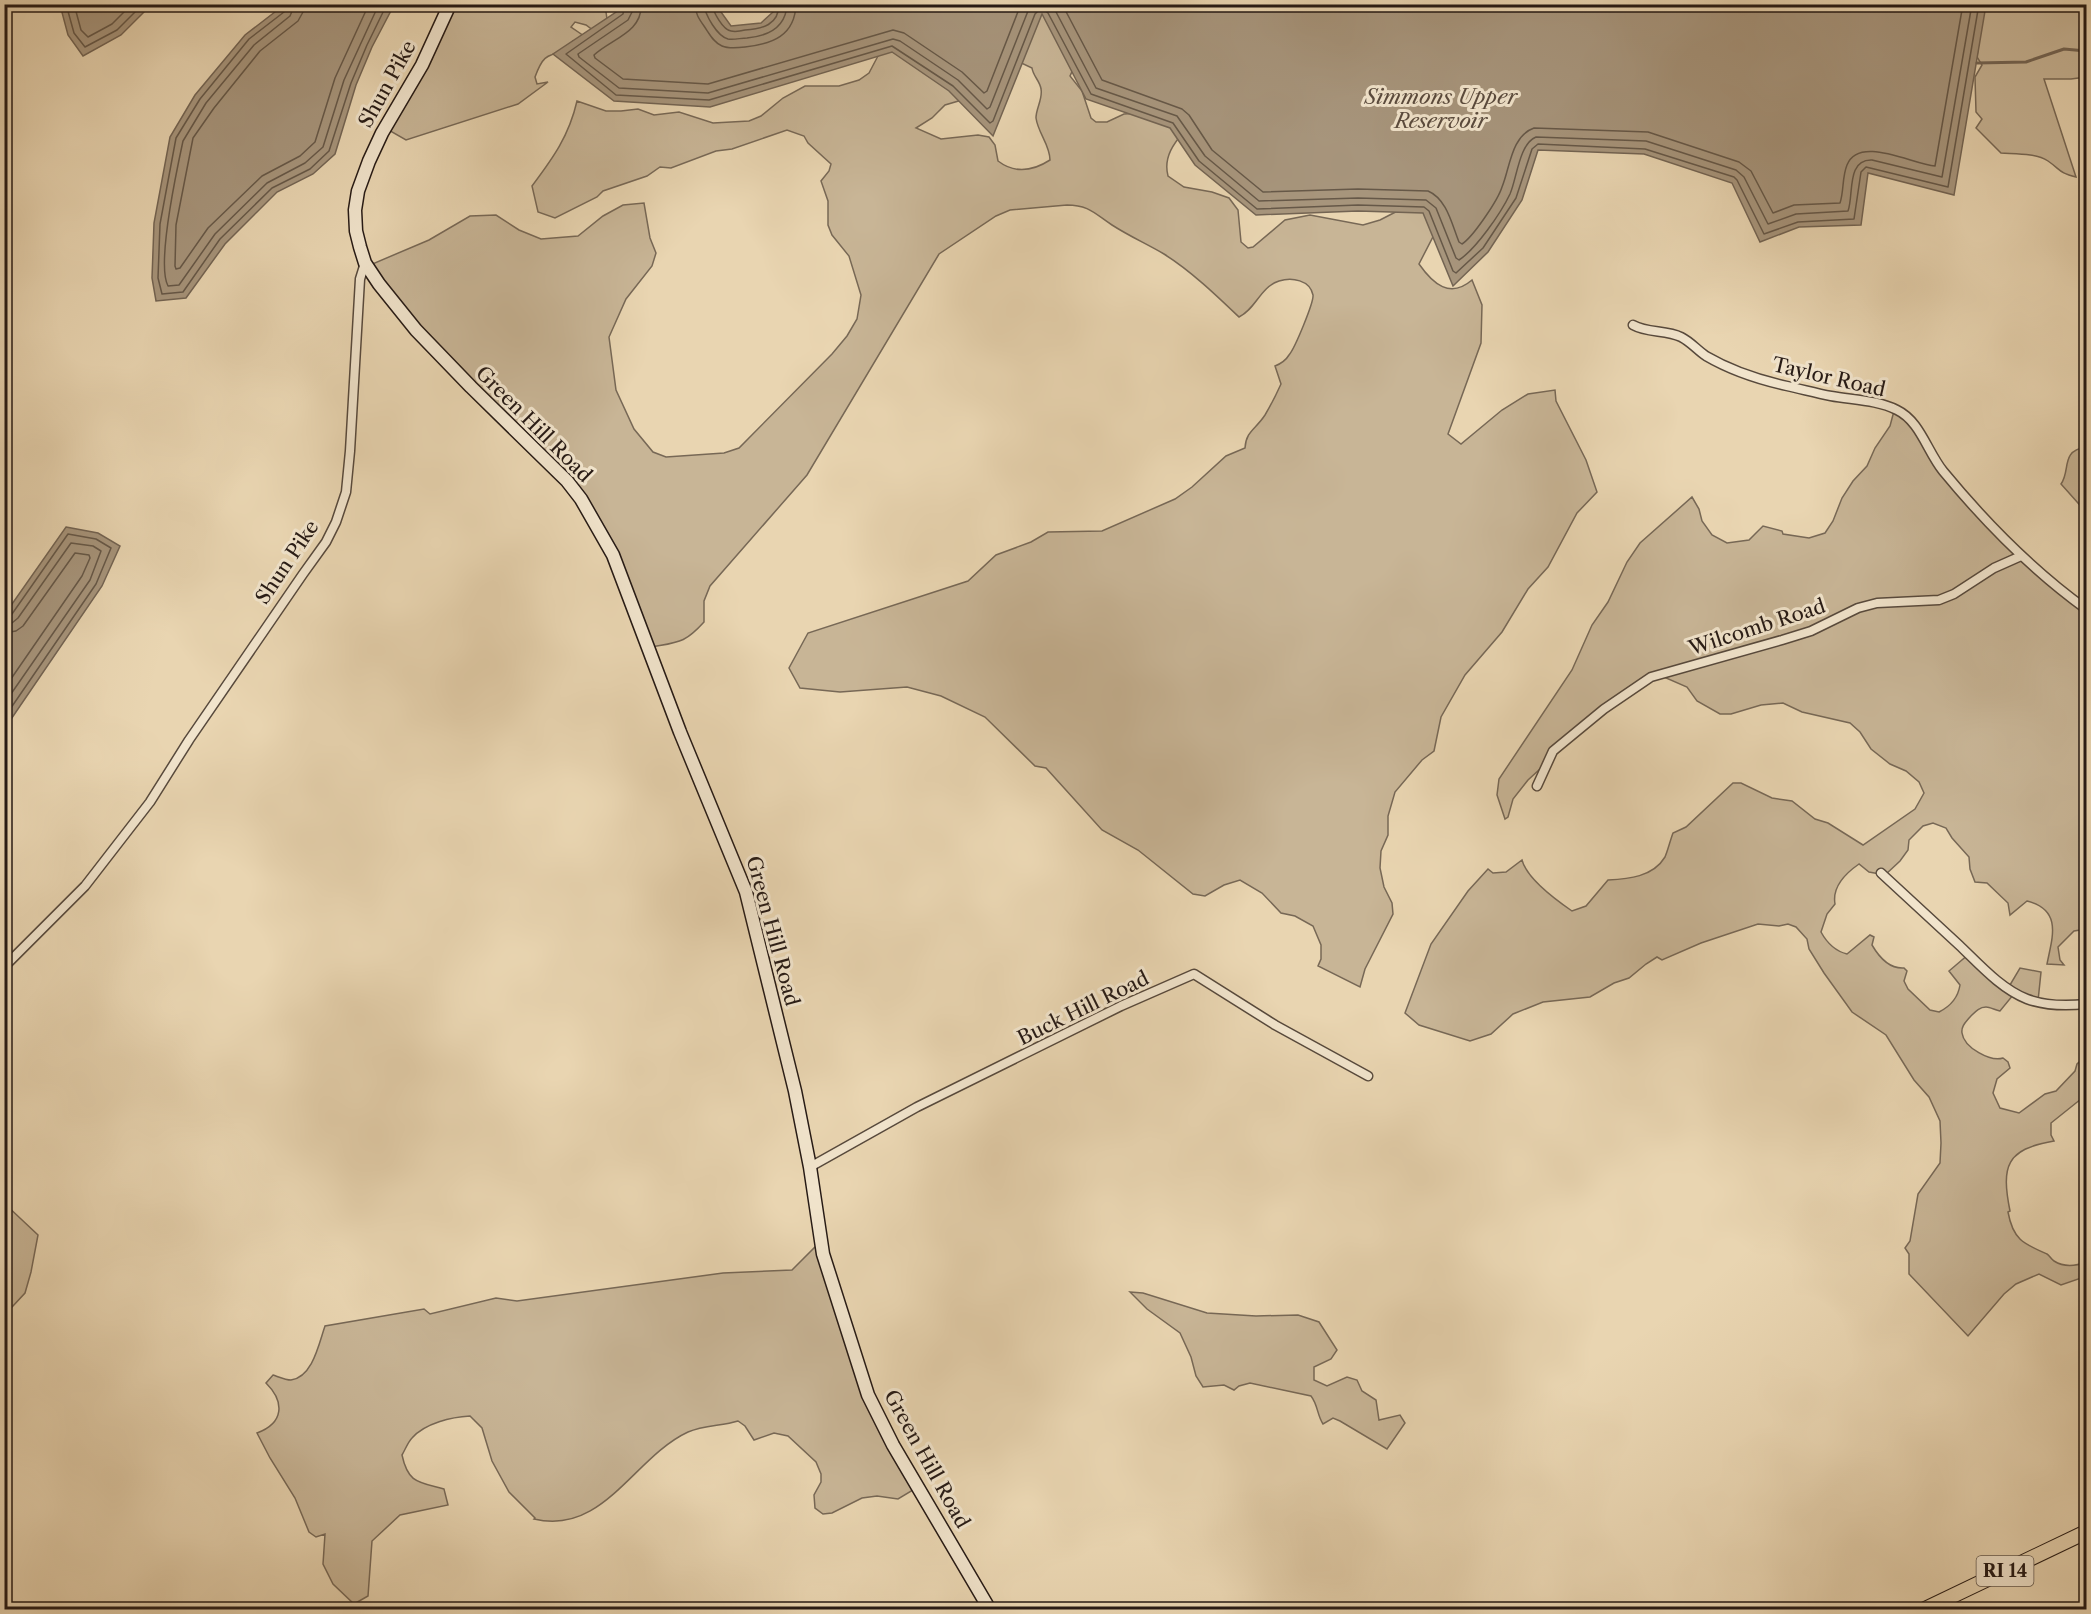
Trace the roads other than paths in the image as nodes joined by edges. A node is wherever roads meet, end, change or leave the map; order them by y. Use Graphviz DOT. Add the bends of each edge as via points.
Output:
graph roads {
  1 [pos="450,4"];
  2 [pos="364,263"];
  3 [pos="1633,325"];
  4 [pos="2021,556"];
  5 [pos="2086,609"];
  6 [pos="1537,786"];
  7 [pos="1881,873"];
  8 [pos="4,967"];
  9 [pos="2086,1004"];
  10 [pos="1368,1076"];
  11 [pos="810,1167"];
  12 [pos="2086,1532"];
  13 [pos="990,1610"];
  14 [pos="1923,1610"];
  1 -- 2 [label="main road, Shun Pike" via="422,65 382,133 358,191 356,231"];
  2 -- 8 [label="street, Shun Pike" via="346,492 336,522 320,552 150,802 84,886"];
  2 -- 11 [label="main road, Green Hill Road" via="437,352 567,481 613,555 746,892"];
  3 -- 4 [label="street, Taylor Road" via="1679,336 1732,369 1783,385 1897,410 1913,422 1944,472"];
  4 -- 5 [label="street, Taylor Road"];
  4 -- 6 [label="street, Wilcomb Road" via="1939,600 1877,603 1858,608 1782,640 1651,676 1553,751"];
  7 -- 9 [label="street" via="2013,991 2039,1003"];
  10 -- 11 [label="street, Buck Hill Road" via="1275,1025 1194,974 917,1107"];
  11 -- 13 [label="main road, Green Hill Road" via="823,1254 868,1395"];
  12 -- 14 [label="main road, RI 14"];
}
